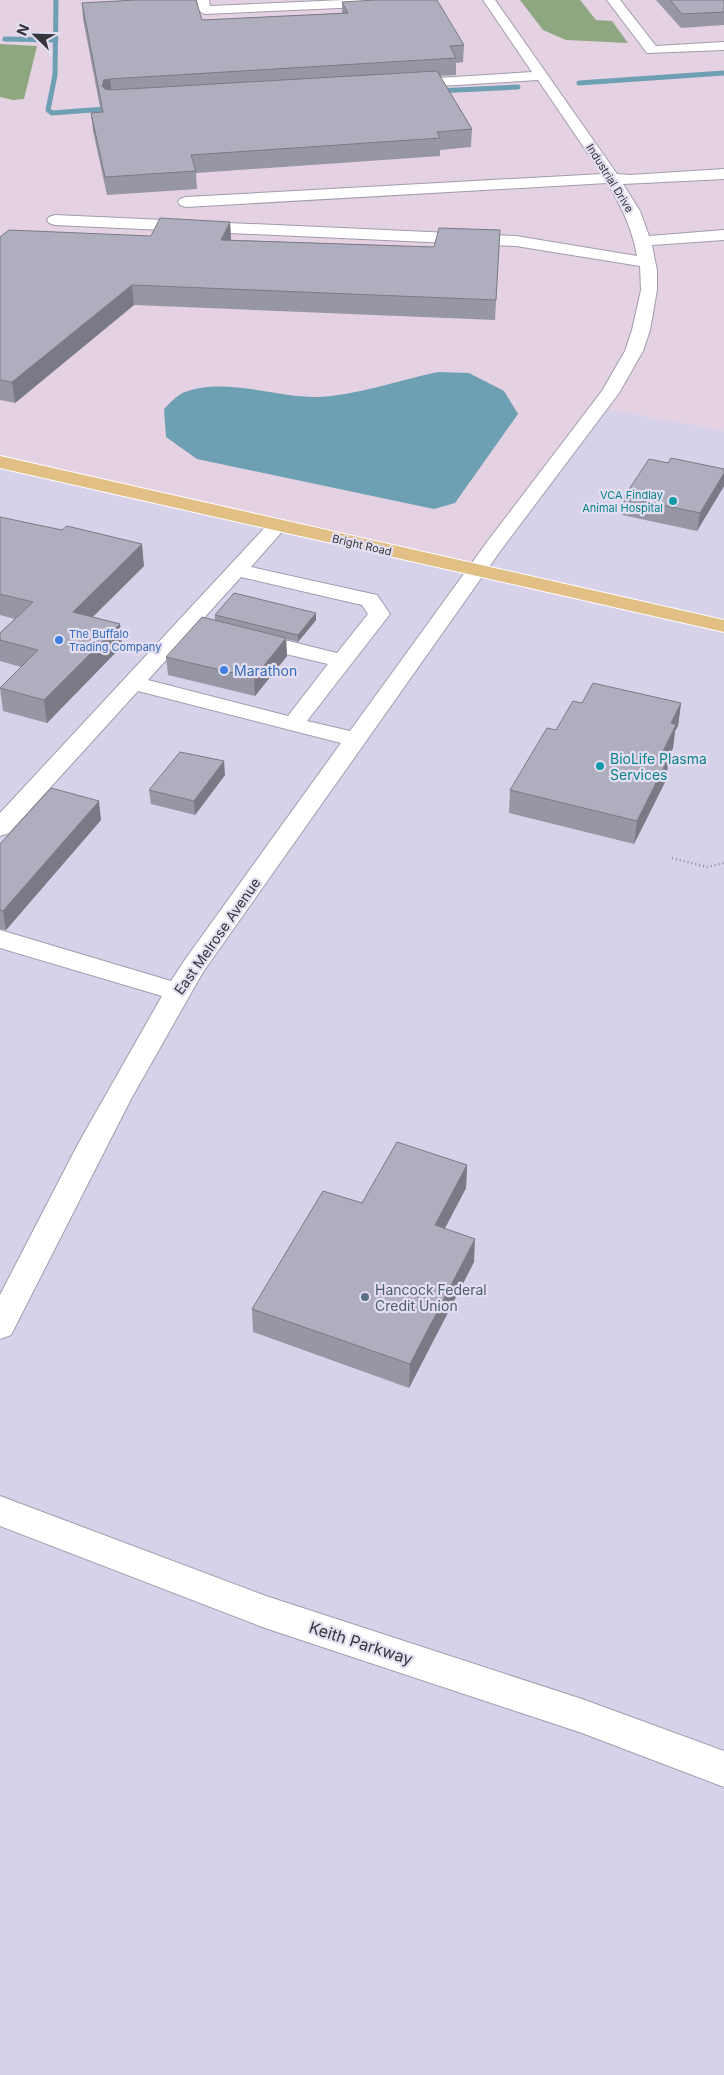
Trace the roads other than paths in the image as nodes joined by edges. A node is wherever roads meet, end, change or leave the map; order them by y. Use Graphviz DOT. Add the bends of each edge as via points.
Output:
graph roads {
  1 [pos="203,0"];
  2 [pos="430,0"];
  3 [pos="489,0"];
  4 [pos="613,0"];
  5 [pos="724,46"];
  6 [pos="542,76"];
  7 [pos="395,85"];
  8 [pos="724,174"];
  9 [pos="612,178"];
  10 [pos="186,202"];
  11 [pos="55,220"];
  12 [pos="724,235"];
  13 [pos="643,241"];
  14 [pos="647,262"];
  15 [pos="0,462"];
  16 [pos="277,526"];
  17 [pos="236,570"];
  18 [pos="476,571"];
  19 [pos="724,626"];
  20 [pos="235,635"];
  21 [pos="342,661"];
  22 [pos="132,683"];
  23 [pos="293,724"];
  24 [pos="356,740"];
  25 [pos="0,828"];
  26 [pos="0,939"];
  27 [pos="178,992"];
  28 [pos="0,1326"];
  29 [pos="0,1511"];
  30 [pos="724,1769"];
  1 -- 2 [label="street" via="204,10"];
  3 -- 6 [label="street, Industrial Drive"];
  4 -- 5 [label="street" via="652,50"];
  6 -- 7 [label="street"];
  6 -- 9 [label="street, Industrial Drive"];
  8 -- 9 [label="street" via="630,180"];
  9 -- 10 [label="street"];
  9 -- 13 [label="street, Industrial Drive" via="632,211"];
  11 -- 14 [label="street" via="516,241"];
  12 -- 13 [label="street"];
  13 -- 14 [label="street, Industrial Drive"];
  14 -- 18 [label="street, Industrial Drive" via="649,290 646,310 634,351 623,372"];
  15 -- 16 [label="main road, Bright Road"];
  16 -- 17 [label="street"];
  16 -- 18 [label="main road, Bright Road"];
  17 -- 21 [label="street" via="369,600 379,614"];
  17 -- 22 [label="street" via="197,625"];
  18 -- 19 [label="main road, Bright Road"];
  18 -- 24 [label="street, East Melrose Avenue"];
  20 -- 21 [label="street"];
  21 -- 23 [label="street"];
  22 -- 23 [label="street"];
  22 -- 25 [label="street"];
  23 -- 24 [label="street"];
  24 -- 27 [label="street, East Melrose Avenue"];
  26 -- 27 [label="street"];
  27 -- 28 [label="street, East Melrose Avenue" via="92,1143"];
  29 -- 30 [label="street, Keith Parkway" via="265,1612 582,1716"];
}
